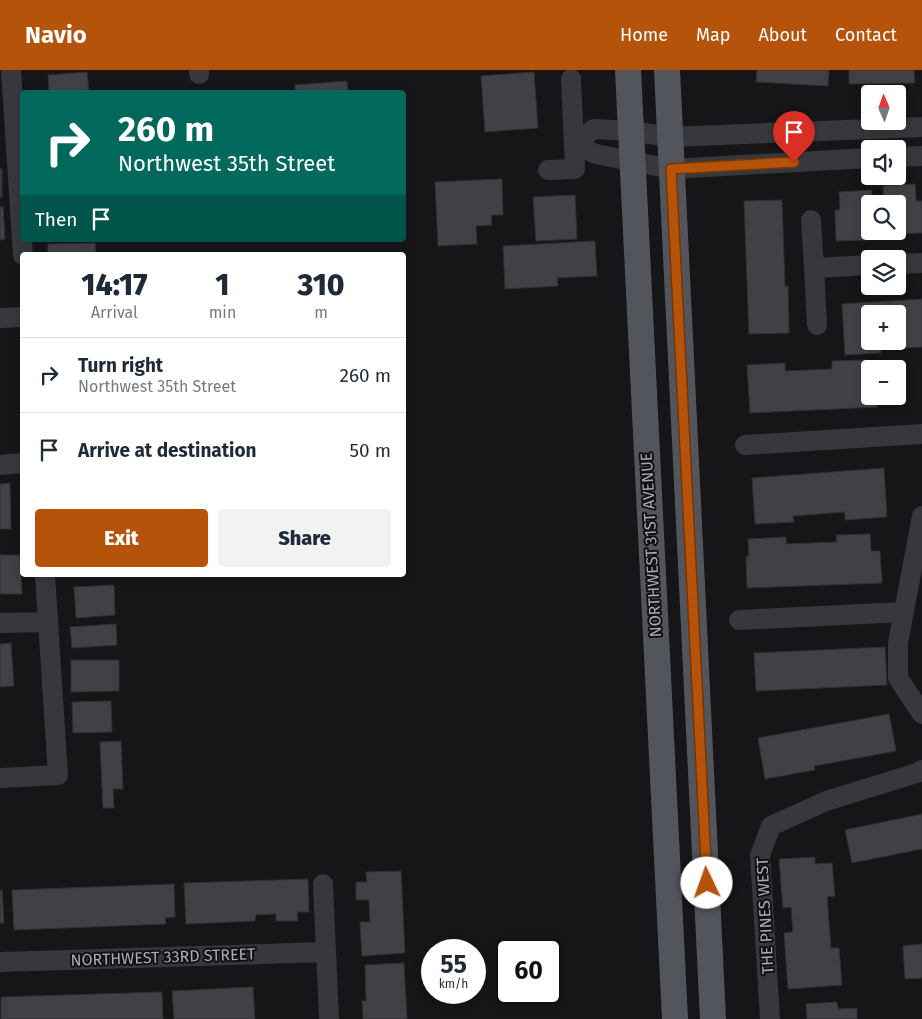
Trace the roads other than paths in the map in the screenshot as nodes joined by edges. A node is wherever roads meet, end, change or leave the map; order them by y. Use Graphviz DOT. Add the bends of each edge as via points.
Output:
graph roads {
  1 [pos="11,70"];
  2 [pos="628,70"];
  3 [pos="667,70"];
  4 [pos="571,79"];
  5 [pos="922,127"];
  6 [pos="631,131"];
  7 [pos="670,137"];
  8 [pos="574,145"];
  9 [pos="922,156"];
  10 [pos="906,157"];
  11 [pos="861,158"];
  12 [pos="633,162"];
  13 [pos="671,169"];
  14 [pos="548,170"];
  15 [pos="20,209"];
  16 [pos="812,220"];
  17 [pos="922,263"];
  18 [pos="906,264"];
  19 [pos="861,266"];
  20 [pos="814,268"];
  21 [pos="20,317"];
  22 [pos="0,318"];
  23 [pos="817,325"];
  24 [pos="922,434"];
  25 [pos="745,445"];
  26 [pos="20,463"];
  27 [pos="0,465"];
  28 [pos="922,516"];
  29 [pos="45,577"];
  30 [pos="904,612"];
  31 [pos="739,620"];
  32 [pos="48,622"];
  33 [pos="0,623"];
  34 [pos="922,714"];
  35 [pos="922,770"];
  36 [pos="0,778"];
  37 [pos="323,884"];
  38 [pos="326,952"];
  39 [pos="0,962"];
  40 [pos="329,1019"];
  41 [pos="675,1019"];
  42 [pos="714,1019"];
  43 [pos="770,1019"];
  1 -- 15 [label="street"];
  2 -- 6 [label="main road, NORTHWEST 31ST AVENUE"];
  3 -- 7 [label="main road"];
  4 -- 8 [label="street"];
  5 -- 7 [label="street"];
  6 -- 7 [label="street"];
  6 -- 8 [label="street" via="594,129"];
  6 -- 12 [label="main road, NORTHWEST 31ST AVENUE"];
  7 -- 13 [label="main road"];
  8 -- 12 [label="street" via="596,154"];
  8 -- 14 [label="street" via="575,169"];
  9 -- 10 [label="street"];
  11 -- 13 [label="street"];
  12 -- 13 [label="street"];
  12 -- 41 [label="main road, NORTHWEST 31ST AVENUE"];
  13 -- 42 [label="main road"];
  16 -- 20 [label="street"];
  17 -- 18 [label="street"];
  19 -- 20 [label="street"];
  20 -- 23 [label="street"];
  21 -- 22 [label="street"];
  24 -- 25 [label="street"];
  26 -- 27 [label="street"];
  28 -- 30 [label="street"];
  29 -- 32 [label="street"];
  30 -- 31 [label="street"];
  30 -- 34 [label="street" via="898,643 898,678"];
  32 -- 33 [label="street"];
  32 -- 36 [label="street" via="58,775"];
  35 -- 43 [label="street, THE PINES WEST" via="826,801 771,826 760,855"];
  37 -- 38 [label="street"];
  38 -- 39 [label="street, NORTHWEST 33RD STREET"];
  38 -- 40 [label="street"];
}
